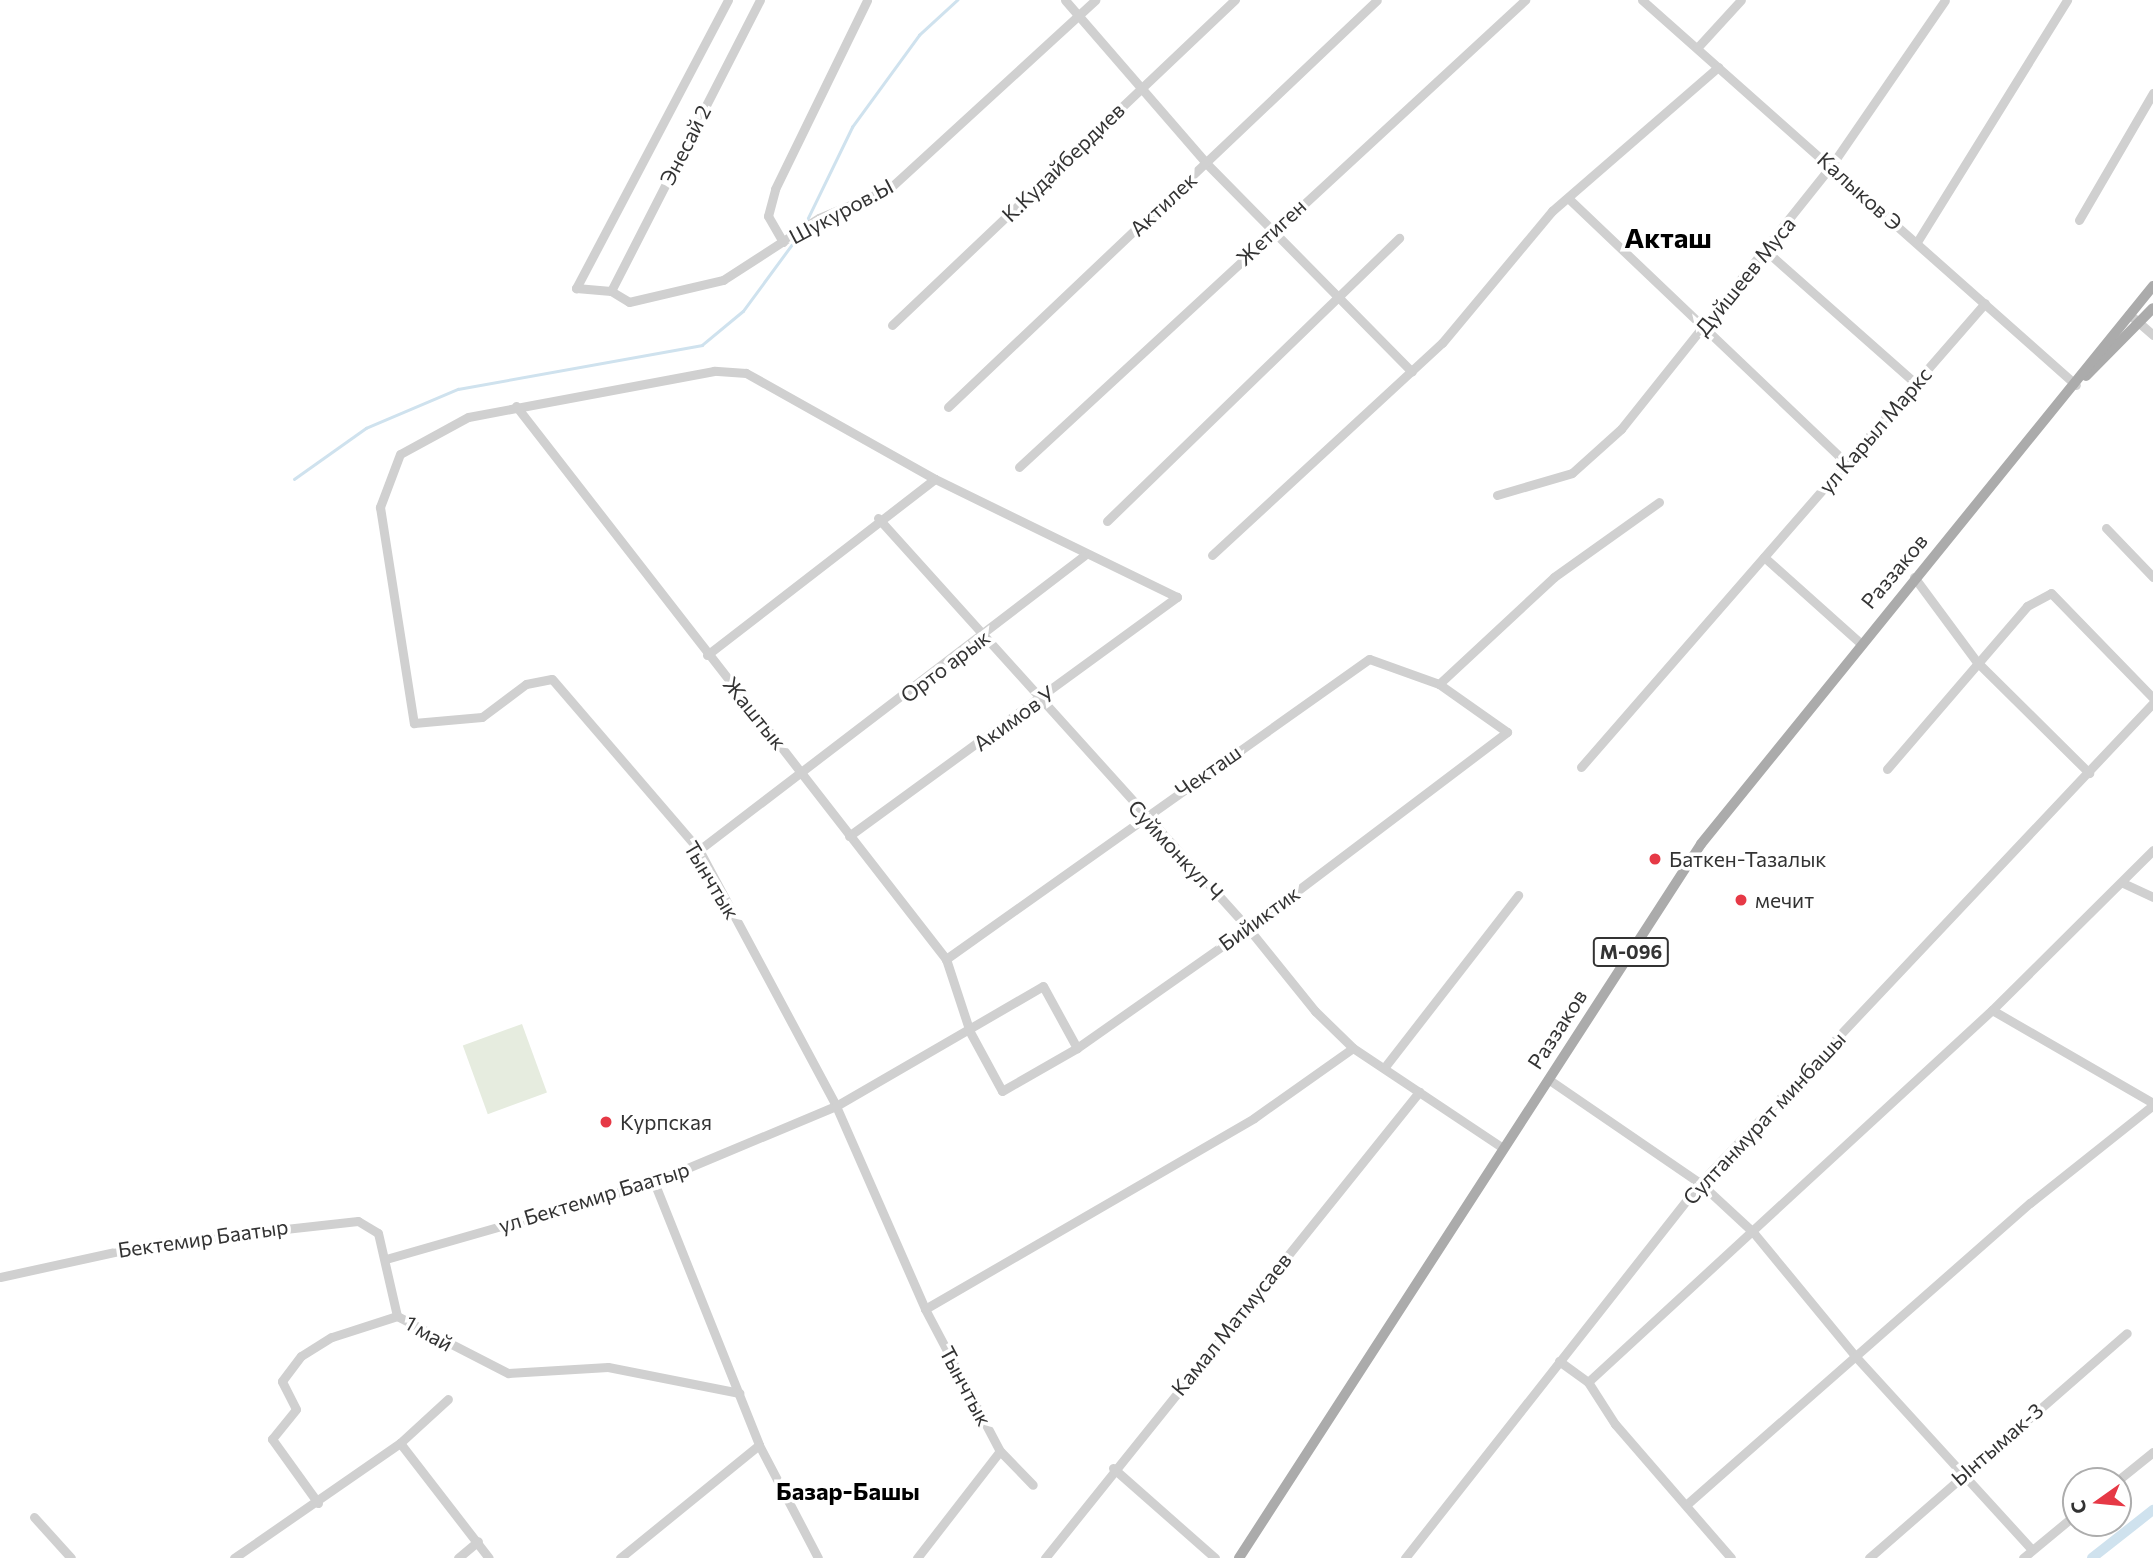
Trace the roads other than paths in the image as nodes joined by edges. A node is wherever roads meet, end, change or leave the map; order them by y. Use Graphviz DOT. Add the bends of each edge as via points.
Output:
graph roads {
  1 [pos="728,0"];
  2 [pos="760,0"];
  3 [pos="867,0"];
  4 [pos="1065,0"];
  5 [pos="1095,0"];
  6 [pos="1235,0"];
  7 [pos="1377,0"];
  8 [pos="1642,0"];
  9 [pos="1741,0"];
  10 [pos="1945,0"];
  11 [pos="2067,0"];
  12 [pos="1521,1"];
  13 [pos="1079,15"];
  14 [pos="1697,48"];
  15 [pos="1718,66"];
  16 [pos="1143,85"];
  17 [pos="2153,93"];
  18 [pos="1206,163"];
  19 [pos="1832,166"];
  20 [pos="1568,198"];
  21 [pos="2079,220"];
  22 [pos="1272,231"];
  23 [pos="1399,238"];
  24 [pos="783,242"];
  25 [pos="1917,242"];
  26 [pos="1766,251"];
  27 [pos="2153,286"];
  28 [pos="611,290"];
  29 [pos="1338,298"];
  30 [pos="1985,303"];
  31 [pos="2153,308"];
  32 [pos="2129,314"];
  33 [pos="2140,323"];
  34 [pos="892,325"];
  35 [pos="1704,327"];
  36 [pos="2153,335"];
  37 [pos="1412,372"];
  38 [pos="1915,383"];
  39 [pos="2076,385"];
  40 [pos="516,406"];
  41 [pos="948,407"];
  42 [pos="1846,463"];
  43 [pos="1019,467"];
  44 [pos="935,479"];
  45 [pos="1497,495"];
  46 [pos="1659,502"];
  47 [pos="878,518"];
  48 [pos="1107,521"];
  49 [pos="2106,528"];
  50 [pos="1212,555"];
  51 [pos="1084,556"];
  52 [pos="1764,557"];
  53 [pos="1914,576"];
  54 [pos="2153,577"];
  55 [pos="983,638"];
  56 [pos="1859,642"];
  57 [pos="707,655"];
  58 [pos="1977,663"];
  59 [pos="1438,684"];
  60 [pos="2153,698"];
  61 [pos="1039,700"];
  62 [pos="2153,704"];
  63 [pos="1581,767"];
  64 [pos="1887,769"];
  65 [pos="804,772"];
  66 [pos="2090,773"];
  67 [pos="1143,816"];
  68 [pos="849,836"];
  69 [pos="699,850"];
  70 [pos="2153,850"];
  71 [pos="2123,883"];
  72 [pos="1518,895"];
  73 [pos="2153,897"];
  74 [pos="1248,928"];
  75 [pos="946,960"];
  76 [pos="1992,1010"];
  77 [pos="970,1032"];
  78 [pos="1077,1048"];
  79 [pos="1353,1048"];
  80 [pos="1384,1068"];
  81 [pos="1548,1079"];
  82 [pos="1002,1091"];
  83 [pos="1419,1092"];
  84 [pos="2153,1104"];
  85 [pos="836,1106"];
  86 [pos="1503,1148"];
  87 [pos="654,1182"];
  88 [pos="1700,1183"];
  89 [pos="1753,1232"];
  90 [pos="386,1259"];
  91 [pos="0,1277"];
  92 [pos="925,1309"];
  93 [pos="397,1315"];
  94 [pos="2127,1333"];
  95 [pos="1856,1357"];
  96 [pos="1559,1361"];
  97 [pos="1588,1382"];
  98 [pos="739,1393"];
  99 [pos="448,1399"];
  100 [pos="400,1443"];
  101 [pos="759,1445"];
  102 [pos="1000,1451"];
  103 [pos="2153,1452"];
  104 [pos="1113,1468"];
  105 [pos="2132,1469"];
  106 [pos="1962,1473"];
  107 [pos="1033,1485"];
  108 [pos="318,1503"];
  109 [pos="1686,1505"];
  110 [pos="34,1517"];
  111 [pos="2062,1525"];
  112 [pos="478,1541"];
  113 [pos="2032,1550"];
  114 [pos="71,1558"];
  115 [pos="234,1558"];
  116 [pos="458,1558"];
  117 [pos="489,1558"];
  118 [pos="620,1558"];
  119 [pos="818,1558"];
  120 [pos="918,1558"];
  121 [pos="1045,1558"];
  122 [pos="1215,1558"];
  123 [pos="1239,1558"];
  124 [pos="1405,1558"];
  125 [pos="1731,1558"];
  126 [pos="1869,1558"];
  127 [pos="2023,1558"];
  1 -- 28 [label="street, Шукуров.Ы" via="576,288"];
  2 -- 28 [label="street, Энесай 2"];
  3 -- 24 [label="street" via="775,189 768,216"];
  4 -- 13 [label="street"];
  5 -- 13 [label="street, Шукуров.Ы"];
  6 -- 16 [label="street, К.Кудайбердиев"];
  7 -- 18 [label="street, Актилек"];
  8 -- 14 [label="street, Калыков Э"];
  9 -- 14 [label="street"];
  10 -- 19 [label="street, Дуйшеев Муса"];
  11 -- 25 [label="street"];
  12 -- 22 [label="street, Жетиген"];
  13 -- 16 [label="street"];
  13 -- 24 [label="street, Шукуров.Ы" via="889,189 853,201"];
  14 -- 15 [label="street, Калыков Э"];
  15 -- 19 [label="street, Калыков Э"];
  15 -- 20 [label="street"];
  16 -- 18 [label="street"];
  16 -- 34 [label="street, К.Кудайбердиев"];
  17 -- 21 [label="street"];
  18 -- 22 [label="street"];
  18 -- 41 [label="street, Актилек"];
  19 -- 25 [label="street, Калыков Э"];
  19 -- 26 [label="street, Дуйшеев Муса"];
  20 -- 35 [label="street"];
  20 -- 37 [label="street"];
  22 -- 29 [label="street"];
  22 -- 43 [label="street, Жетиген"];
  23 -- 29 [label="street"];
  24 -- 28 [label="street, Шукуров.Ы" via="723,280 629,302"];
  25 -- 30 [label="street, Калыков Э"];
  26 -- 35 [label="street, Дуйшеев Муса"];
  26 -- 38 [label="street"];
  27 -- 32 [label="main road, М-096"];
  29 -- 37 [label="street"];
  29 -- 48 [label="street"];
  30 -- 38 [label="street, ул Карыл Маркс"];
  30 -- 39 [label="street, Калыков Э"];
  31 -- 33 [label="main road, М-096"];
  32 -- 33 [label="street"];
  32 -- 39 [label="main road, М-096"];
  33 -- 36 [label="street"];
  33 -- 39 [label="main road, М-096"];
  35 -- 42 [label="street"];
  35 -- 45 [label="street, Дуйшеев Муса" via="1621,429 1572,473"];
  37 -- 50 [label="street"];
  38 -- 42 [label="street, ул Карыл Маркс"];
  39 -- 53 [label="main road, Раззаков / М-096"];
  40 -- 44 [label="street" via="714,371 746,373"];
  40 -- 57 [label="street, Жаштык"];
  40 -- 69 [label="street, Тынчтык" via="468,417 400,454 380,507 414,723 482,717 526,684 552,679"];
  42 -- 52 [label="street, ул Карыл Маркс"];
  44 -- 47 [label="street"];
  44 -- 51 [label="street"];
  46 -- 59 [label="street" via="1554,577"];
  47 -- 55 [label="street, Суймонкул Ч"];
  47 -- 57 [label="street"];
  49 -- 54 [label="street"];
  51 -- 55 [label="street, Орто арык"];
  51 -- 61 [label="street, Акимов У" via="1177,597"];
  52 -- 56 [label="street"];
  52 -- 63 [label="street, ул Карыл Маркс"];
  53 -- 56 [label="main road, Раззаков / М-096"];
  53 -- 58 [label="street"];
  55 -- 61 [label="street, Суймонкул Ч"];
  55 -- 65 [label="street, Орто арык"];
  56 -- 81 [label="main road, Раззаков / М-096" via="1701,844"];
  57 -- 65 [label="street, Жаштык"];
  58 -- 60 [label="street" via="2027,606 2051,593"];
  58 -- 64 [label="street"];
  58 -- 66 [label="street"];
  59 -- 67 [label="street, Чекташ" via="1369,659"];
  59 -- 74 [label="street, Бийиктик" via="1507,732"];
  61 -- 67 [label="street, Суймонкул Ч"];
  61 -- 68 [label="street, Акимов У"];
  62 -- 66 [label="street, Султанмурат минбашы"];
  65 -- 68 [label="street, Жаштык"];
  65 -- 69 [label="street, Орто арык"];
  66 -- 88 [label="street, Султанмурат минбашы"];
  67 -- 74 [label="street, Суймонкул Ч"];
  67 -- 75 [label="street, Чекташ"];
  68 -- 75 [label="street, Жаштык"];
  69 -- 85 [label="street, Тынчтык"];
  70 -- 71 [label="street"];
  71 -- 73 [label="street"];
  71 -- 76 [label="street"];
  72 -- 80 [label="street"];
  74 -- 78 [label="street, Бийиктик"];
  74 -- 79 [label="street, Суймонкул Ч"];
  75 -- 77 [label="street, Жаштык"];
  76 -- 84 [label="street"];
  76 -- 89 [label="street"];
  77 -- 78 [label="street, ул Бектемир Баатыр" via="1043,986"];
  77 -- 82 [label="street, Жаштык"];
  77 -- 85 [label="street, ул Бектемир Баатыр"];
  78 -- 82 [label="street, Бийиктик"];
  79 -- 80 [label="street, Суймонкул Ч"];
  79 -- 92 [label="street" via="1254,1118"];
  80 -- 83 [label="street, Суймонкул Ч"];
  81 -- 86 [label="main road, Раззаков / М-096"];
  81 -- 88 [label="street"];
  83 -- 86 [label="street, Суймонкул Ч"];
  83 -- 104 [label="street, Камал Матмусаев"];
  84 -- 95 [label="street"];
  85 -- 87 [label="street, ул Бектемир Баатыр"];
  85 -- 92 [label="street, Тынчтык"];
  86 -- 123 [label="main road, Раззаков / М-096"];
  87 -- 90 [label="street, ул Бектемир Баатыр"];
  87 -- 98 [label="street"];
  88 -- 89 [label="street"];
  88 -- 96 [label="street, Султанмурат минбашы"];
  89 -- 95 [label="street"];
  89 -- 97 [label="street"];
  90 -- 91 [label="street, Бектемир Баатыр" via="378,1233 358,1221 156,1243"];
  90 -- 93 [label="street, Бектемир Баатыр"];
  92 -- 102 [label="street, Тынчтык"];
  93 -- 98 [label="street, 1 май" via="508,1373 608,1367"];
  93 -- 108 [label="street, 1 май" via="332,1337 302,1356 282,1381 296,1409 272,1439"];
  94 -- 106 [label="street, Ынтымак-3"];
  95 -- 106 [label="street"];
  95 -- 109 [label="street"];
  96 -- 97 [label="street"];
  96 -- 124 [label="street, Султанмурат минбашы"];
  97 -- 109 [label="street" via="1615,1424"];
  98 -- 101 [label="street"];
  99 -- 100 [label="street"];
  100 -- 108 [label="street"];
  100 -- 112 [label="street"];
  101 -- 118 [label="street"];
  101 -- 119 [label="street"];
  102 -- 107 [label="street, Тынчтык"];
  102 -- 120 [label="street, Тынчтык"];
  103 -- 105 [label="street"];
  104 -- 121 [label="street, Камал Матмусаев"];
  104 -- 122 [label="street"];
  106 -- 113 [label="street"];
  106 -- 126 [label="street, Ынтымак-3"];
  108 -- 115 [label="street"];
  109 -- 125 [label="street"];
  110 -- 114 [label="street"];
  111 -- 113 [label="street"];
  112 -- 116 [label="street"];
  112 -- 117 [label="street"];
  113 -- 127 [label="street"];
}
